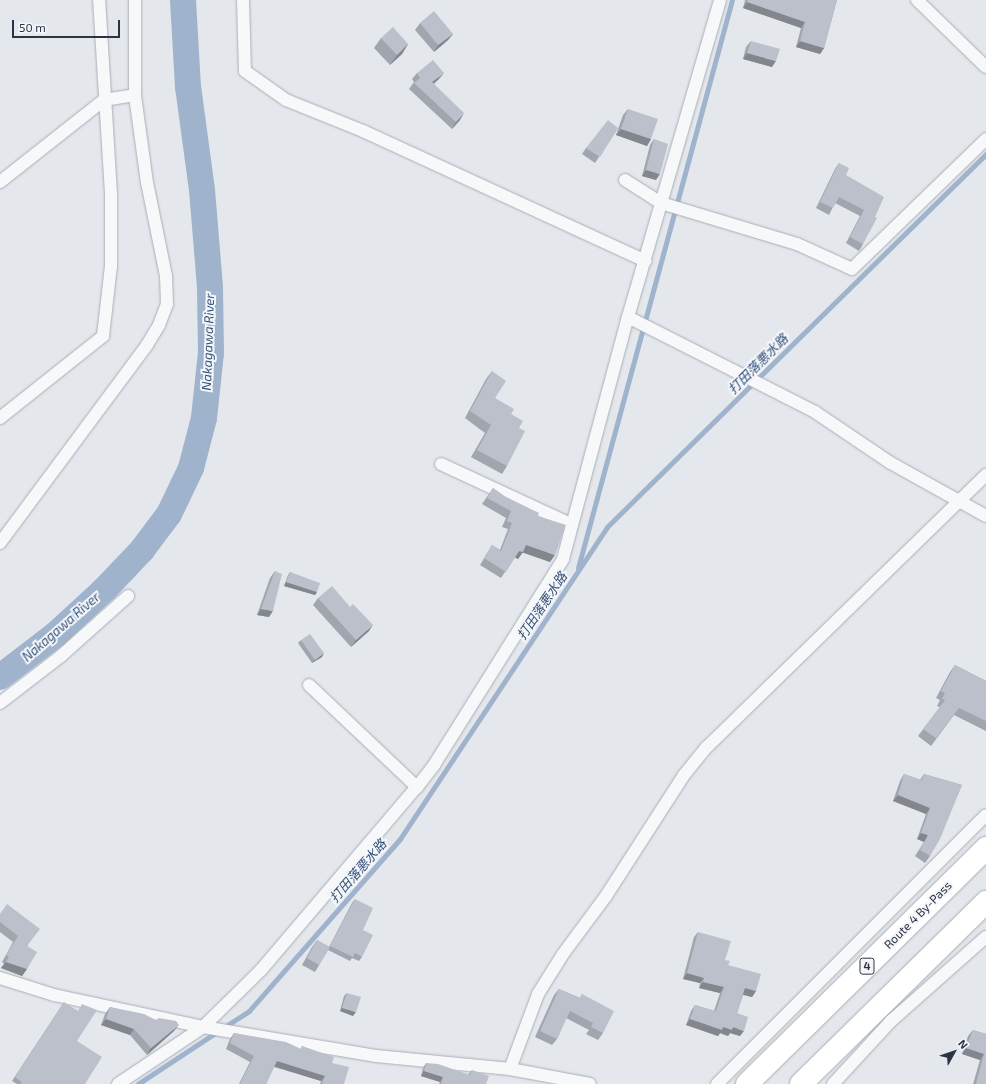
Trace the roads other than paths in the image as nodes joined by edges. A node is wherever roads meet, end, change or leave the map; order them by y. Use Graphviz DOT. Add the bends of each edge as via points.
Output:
graph roads {
  1 [pos="99,0"];
  2 [pos="135,0"];
  3 [pos="243,0"];
  4 [pos="720,0"];
  5 [pos="917,0"];
  6 [pos="986,66"];
  7 [pos="135,95"];
  8 [pos="104,100"];
  9 [pos="986,139"];
  10 [pos="625,180"];
  11 [pos="0,182"];
  12 [pos="661,203"];
  13 [pos="645,261"];
  14 [pos="628,316"];
  15 [pos="0,418"];
  16 [pos="441,464"];
  17 [pos="986,475"];
  18 [pos="959,501"];
  19 [pos="986,516"];
  20 [pos="570,524"];
  21 [pos="0,543"];
  22 [pos="128,596"];
  23 [pos="309,685"];
  24 [pos="0,703"];
  25 [pos="417,787"];
  26 [pos="986,815"];
  27 [pos="986,848"];
  28 [pos="986,902"];
  29 [pos="986,937"];
  30 [pos="0,978"];
  31 [pos="873,1026"];
  32 [pos="204,1027"];
  33 [pos="510,1069"];
  34 [pos="118,1084"];
  35 [pos="590,1084"];
  36 [pos="717,1084"];
  37 [pos="747,1084"];
  38 [pos="801,1084"];
  39 [pos="833,1084"];
  1 -- 8 [label="street"];
  2 -- 7 [label="street"];
  3 -- 13 [label="street" via="245,71 286,100 363,131"];
  4 -- 12 [label="street"];
  5 -- 6 [label="street"];
  7 -- 8 [label="street"];
  7 -- 21 [label="street" via="147,183 166,276 167,304 160,325 147,345"];
  8 -- 11 [label="street"];
  8 -- 15 [label="street" via="111,202 111,266 103,336"];
  9 -- 12 [label="street" via="852,269 797,244"];
  10 -- 12 [label="street"];
  12 -- 13 [label="street"];
  13 -- 14 [label="street"];
  14 -- 18 [label="street" via="815,412 889,462"];
  14 -- 20 [label="street"];
  16 -- 20 [label="street"];
  17 -- 18 [label="street"];
  18 -- 19 [label="street"];
  18 -- 33 [label="street" via="707,747 684,775 606,896 563,954 538,994"];
  20 -- 25 [label="street" via="562,559 434,765"];
  22 -- 24 [label="street" via="61,656"];
  23 -- 25 [label="street"];
  25 -- 32 [label="street" via="261,970"];
  26 -- 36 [label="street"];
  27 -- 37 [label="highway, Route 4 By-Pass / 4"];
  28 -- 31 [label="highway"];
  29 -- 31 [label="street"];
  30 -- 32 [label="street" via="54,995"];
  31 -- 38 [label="highway"];
  31 -- 39 [label="street"];
  32 -- 33 [label="street" via="376,1056"];
  32 -- 34 [label="street"];
  33 -- 35 [label="street"];
}
